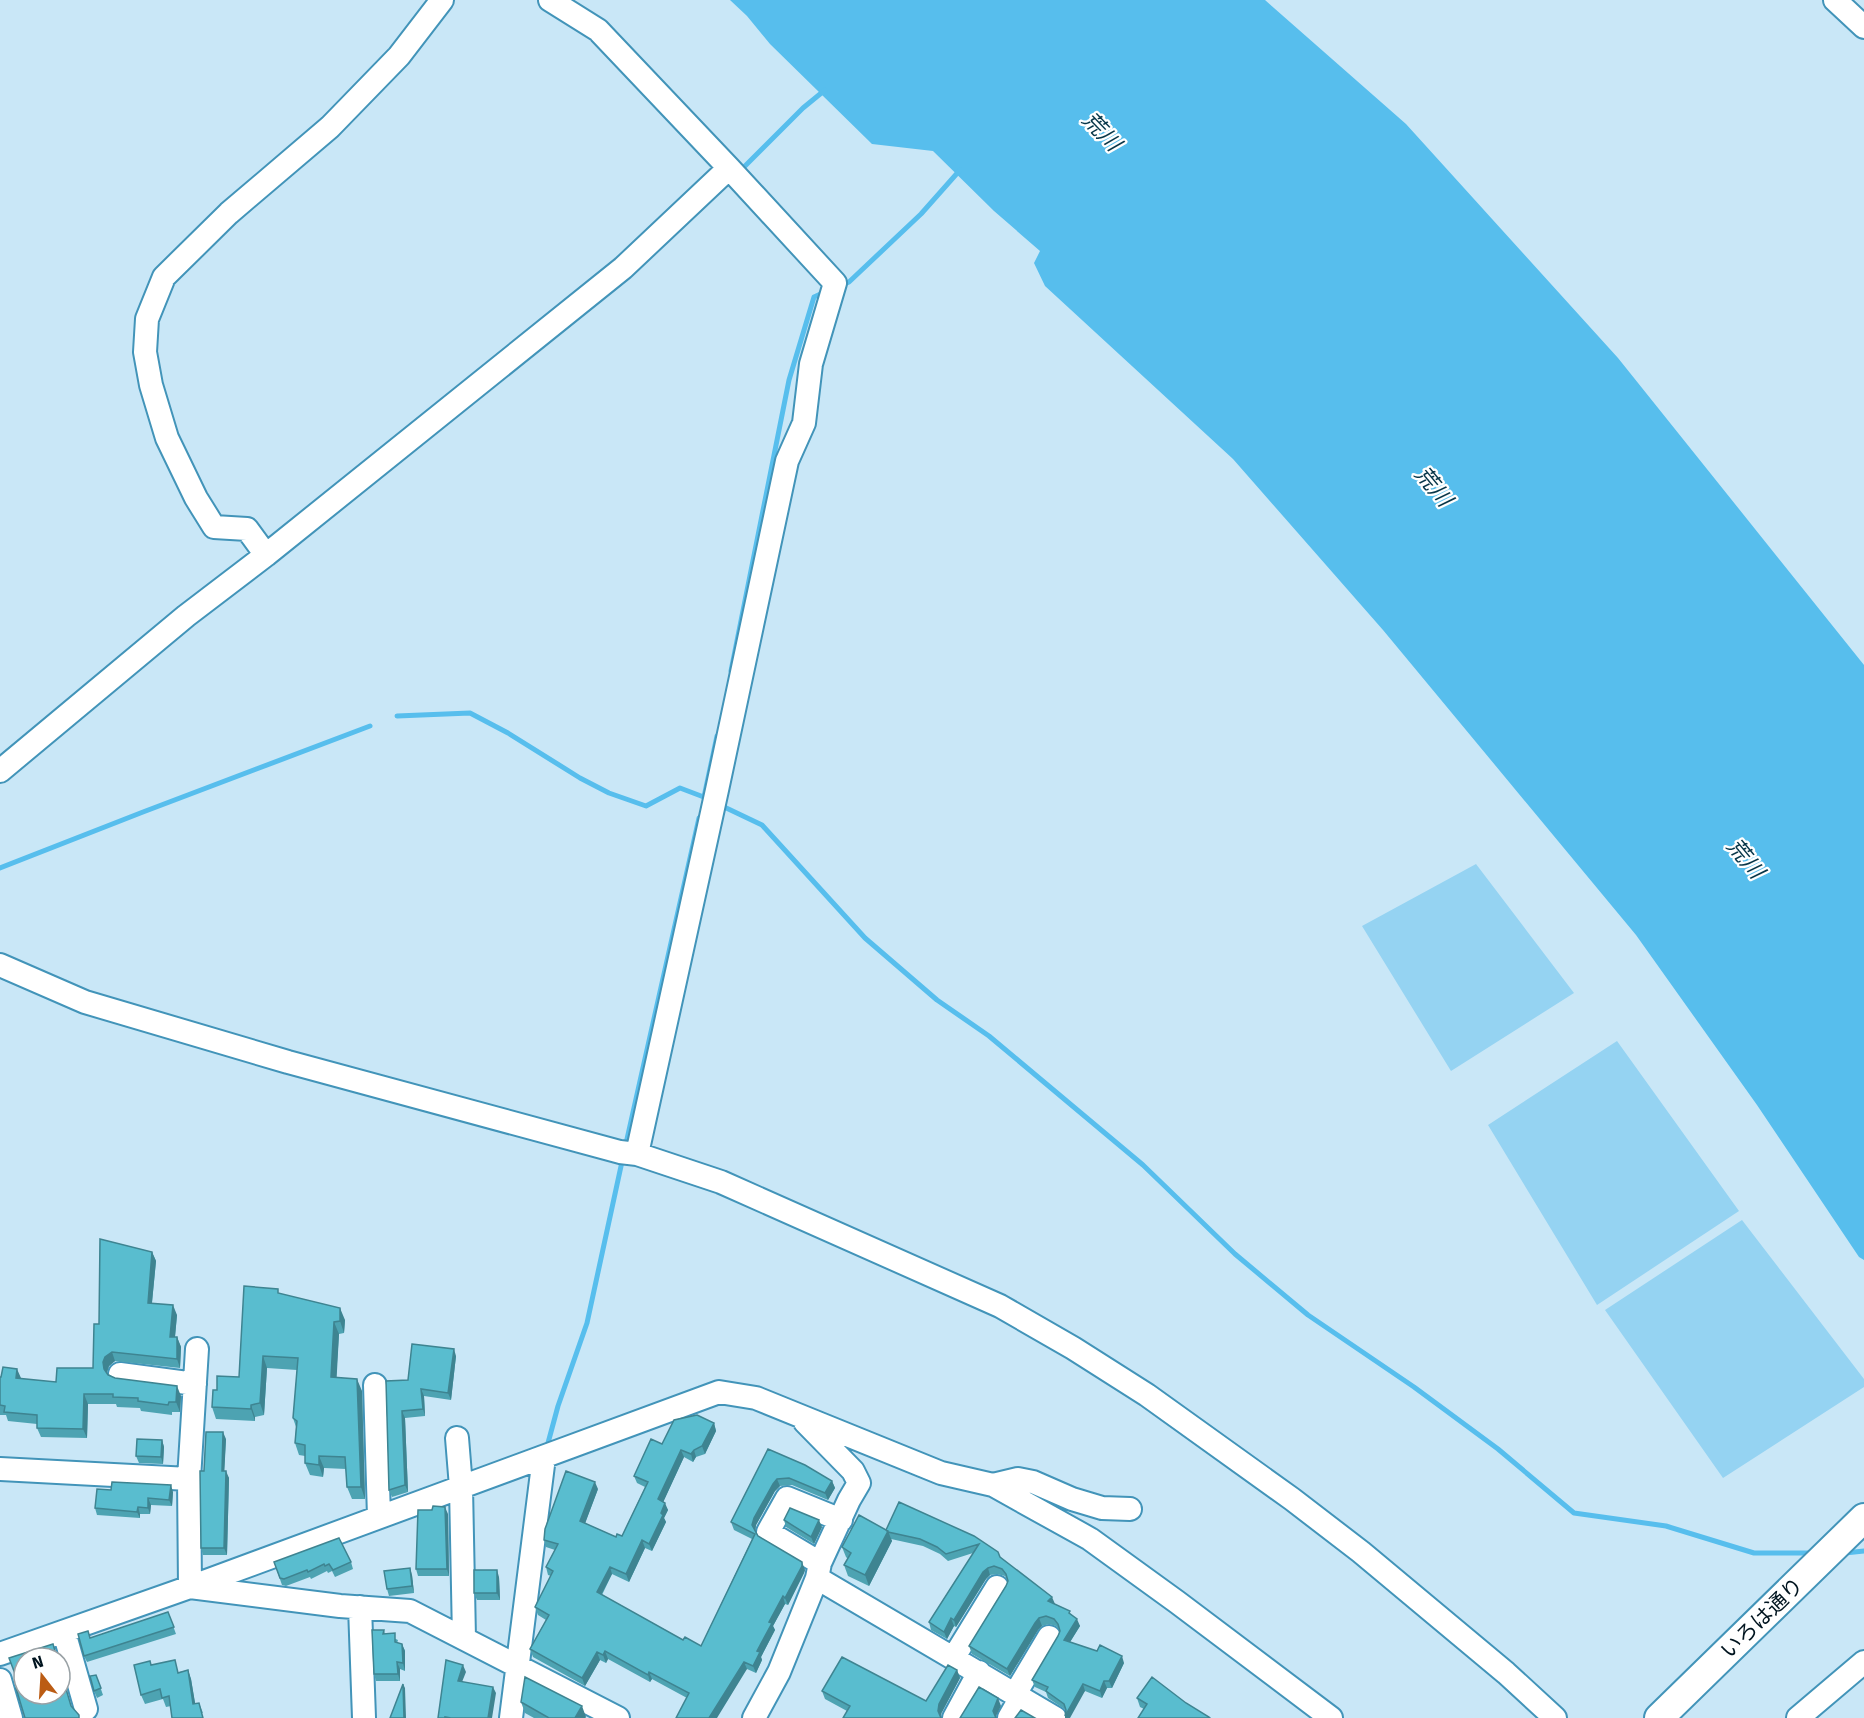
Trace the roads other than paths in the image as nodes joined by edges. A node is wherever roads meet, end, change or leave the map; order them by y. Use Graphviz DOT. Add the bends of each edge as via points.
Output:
graph roads {
  1 [pos="442,0"];
  2 [pos="550,0"];
  3 [pos="1835,0"];
  4 [pos="1864,27"];
  5 [pos="734,174"];
  6 [pos="266,555"];
  7 [pos="0,771"];
  8 [pos="0,965"];
  9 [pos="630,1153"];
  10 [pos="197,1349"];
  11 [pos="120,1374"];
  12 [pos="195,1384"];
  13 [pos="375,1385"];
  14 [pos="799,1416"];
  15 [pos="457,1438"];
  16 [pos="544,1456"];
  17 [pos="0,1469"];
  18 [pos="189,1479"];
  19 [pos="993,1485"];
  20 [pos="461,1487"];
  21 [pos="1130,1509"];
  22 [pos="379,1517"];
  23 [pos="1864,1518"];
  24 [pos="841,1520"];
  25 [pos="819,1570"];
  26 [pos="190,1587"];
  27 [pos="997,1587"];
  28 [pos="360,1607"];
  29 [pos="64,1632"];
  30 [pos="1049,1637"];
  31 [pos="464,1638"];
  32 [pos="0,1654"];
  33 [pos="954,1658"];
  34 [pos="510,1662"];
  35 [pos="1864,1662"];
  36 [pos="979,1672"];
  37 [pos="0,1680"];
  38 [pos="1018,1695"];
  39 [pos="86,1710"];
  40 [pos="11,1718"];
  41 [pos="364,1718"];
  42 [pos="511,1718"];
  43 [pos="618,1718"];
  44 [pos="754,1718"];
  45 [pos="954,1718"];
  46 [pos="1009,1718"];
  47 [pos="1055,1718"];
  48 [pos="1331,1718"];
  49 [pos="1555,1718"];
  50 [pos="1659,1718"];
  51 [pos="1798,1718"];
  1 -- 6 [label="street" via="399,56 330,126 229,213 164,277 147,319 145,352 151,385 167,438 196,498 214,527 247,529"];
  2 -- 5 [label="street" via="598,30"];
  3 -- 4 [label="street"];
  5 -- 6 [label="street"];
  5 -- 9 [label="street" via="832,293 811,364 804,423 787,461 712,814"];
  6 -- 7 [label="street" via="186,616"];
  8 -- 9 [label="street" via="96,1005 288,1062"];
  9 -- 49 [label="street" via="721,1182 979,1296 1073,1348 1147,1395 1292,1499 1361,1552"];
  10 -- 12 [label="street"];
  11 -- 12 [label="street"];
  12 -- 18 [label="street"];
  13 -- 22 [label="street"];
  14 -- 16 [label="street" via="756,1398 719,1392"];
  14 -- 19 [label="street" via="941,1473"];
  14 -- 24 [label="street" via="853,1471 859,1483"];
  15 -- 20 [label="street"];
  16 -- 20 [label="street"];
  16 -- 34 [label="street"];
  17 -- 18 [label="street"];
  18 -- 26 [label="street"];
  19 -- 21 [label="street" via="1018,1479 1102,1508"];
  19 -- 48 [label="street" via="1090,1539"];
  20 -- 22 [label="street"];
  20 -- 31 [label="street"];
  22 -- 26 [label="street"];
  23 -- 50 [label="main road, いろは通り"];
  24 -- 25 [label="street"];
  24 -- 25 [label="street" via="787,1498 768,1532"];
  25 -- 33 [label="street"];
  25 -- 44 [label="street" via="779,1672"];
  26 -- 28 [label="street"];
  26 -- 29 [label="street"];
  27 -- 33 [label="street"];
  28 -- 31 [label="street" via="410,1611"];
  28 -- 41 [label="street"];
  29 -- 32 [label="street"];
  29 -- 39 [label="street"];
  30 -- 38 [label="street"];
  31 -- 34 [label="street"];
  33 -- 36 [label="street"];
  34 -- 42 [label="street"];
  34 -- 43 [label="street"];
  35 -- 51 [label="street"];
  36 -- 38 [label="street"];
  36 -- 45 [label="street"];
  37 -- 40 [label="street"];
  38 -- 46 [label="street"];
  38 -- 47 [label="street"];
}
